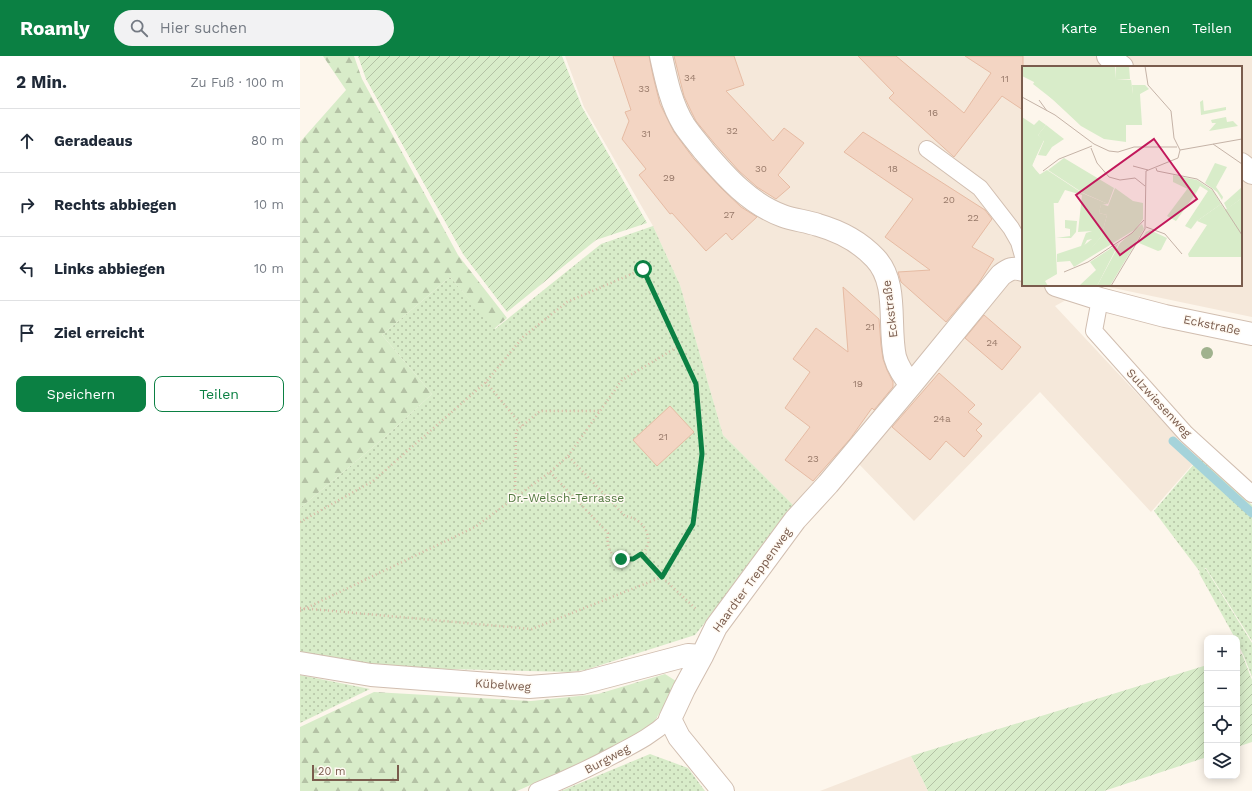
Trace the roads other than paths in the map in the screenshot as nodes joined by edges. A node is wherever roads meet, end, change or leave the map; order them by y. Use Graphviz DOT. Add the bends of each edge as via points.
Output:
graph roads {
  1 [pos="661,56"];
  2 [pos="1108,56"];
  3 [pos="1121,66"];
  4 [pos="927,149"];
  5 [pos="1242,165"];
  6 [pos="1252,173"];
  7 [pos="1022,252"];
  8 [pos="1022,269"];
  9 [pos="1059,286"];
  10 [pos="1100,299"];
  11 [pos="1252,334"];
  12 [pos="911,385"];
  13 [pos="1252,494"];
  14 [pos="702,656"];
  15 [pos="300,663"];
  16 [pos="670,719"];
  17 [pos="537,791"];
  18 [pos="723,791"];
  1 -- 12 [label="street, Eckstraße" via="673,102 684,124 742,192 771,211 819,225 846,237 866,249 884,268 889,282 895,356 902,375"];
  2 -- 3 [label="street"];
  4 -- 7 [label="lane" via="980,188 1011,228"];
  5 -- 6 [label="street"];
  8 -- 12 [label="street" via="1008,269 1001,275"];
  9 -- 10 [label="street, Eckstraße"];
  10 -- 11 [label="street, Eckstraße"];
  10 -- 13 [label="lane, Sulzwiesenweg" via="1094,331 1186,434"];
  12 -- 14 [label="street, Haardter Treppenweg" via="795,520 716,627"];
  14 -- 15 [label="street, Kübelweg" via="688,655 582,683 529,687 371,675"];
  14 -- 16 [label="street, Haardter Treppenweg"];
  16 -- 17 [label="lane, Burgweg" via="646,738 582,772"];
  16 -- 18 [label="street" via="679,737"];
}
